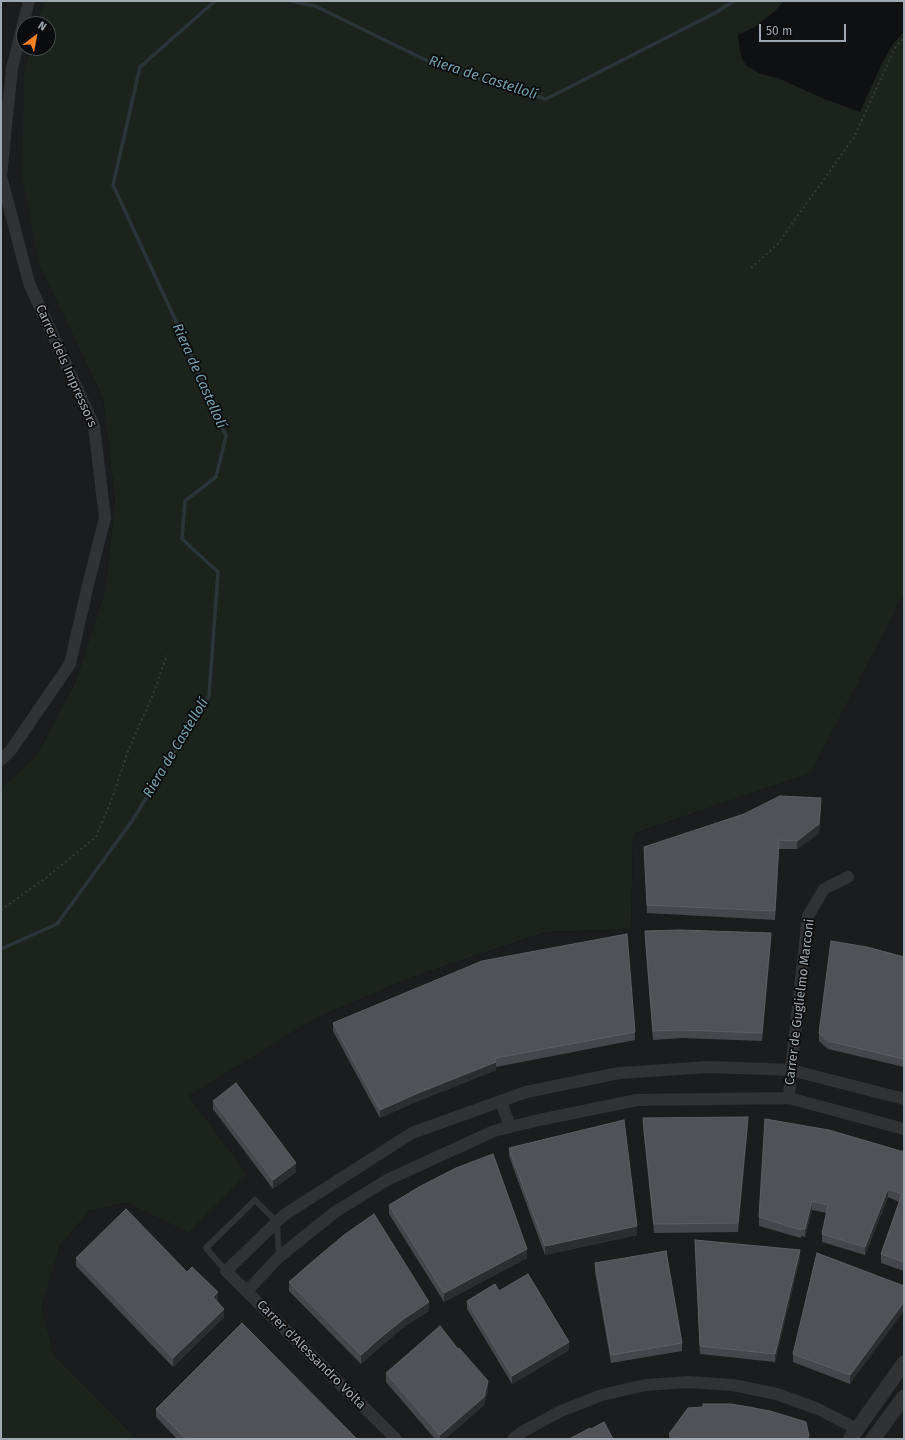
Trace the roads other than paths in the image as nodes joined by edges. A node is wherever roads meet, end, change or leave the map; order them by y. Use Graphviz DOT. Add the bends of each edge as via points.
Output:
graph roads {
  1 [pos="29,1"];
  2 [pos="1,176"];
  3 [pos="1,760"];
  4 [pos="848,877"];
  5 [pos="791,1070"];
  6 [pos="789,1098"];
  7 [pos="904,1099"];
  8 [pos="501,1101"];
  9 [pos="510,1127"];
  10 [pos="904,1129"];
  11 [pos="277,1222"];
  12 [pos="279,1257"];
  13 [pos="226,1271"];
  14 [pos="247,1291"];
  15 [pos="904,1363"];
  16 [pos="904,1397"];
  17 [pos="854,1434"];
  18 [pos="877,1438"];
  19 [pos="396,1439"];
  20 [pos="513,1439"];
  1 -- 2 [label="street, Carrer dels Impressors" via="12,68"];
  2 -- 3 [label="street, Carrer dels Impressors" via="29,284 94,426 105,518 70,664 11,750"];
  4 -- 5 [label="street, Carrer de Guglielmo Marconi" via="824,889 808,916"];
  5 -- 6 [label="street, Carrer de Guglielmo Marconi"];
  5 -- 7 [label="street"];
  5 -- 8 [label="street" via="710,1067 619,1073 526,1092"];
  6 -- 9 [label="street" via="637,1100"];
  6 -- 10 [label="street"];
  8 -- 9 [label="street"];
  8 -- 11 [label="street" via="412,1133"];
  9 -- 12 [label="street" via="494,1131 387,1180 335,1212"];
  11 -- 12 [label="lane"];
  11 -- 13 [label="street"];
  11 -- 13 [label="lane" via="255,1200 206,1248"];
  12 -- 14 [label="street"];
  13 -- 14 [label="street, Carrer d'Alessandro Volta"];
  14 -- 19 [label="street, Carrer d'Alessandro Volta"];
  15 -- 17 [label="street"];
  16 -- 18 [label="street"];
  17 -- 20 [label="street" via="818,1408 777,1394 734,1385 689,1382 645,1385 602,1395 561,1411"];
}
